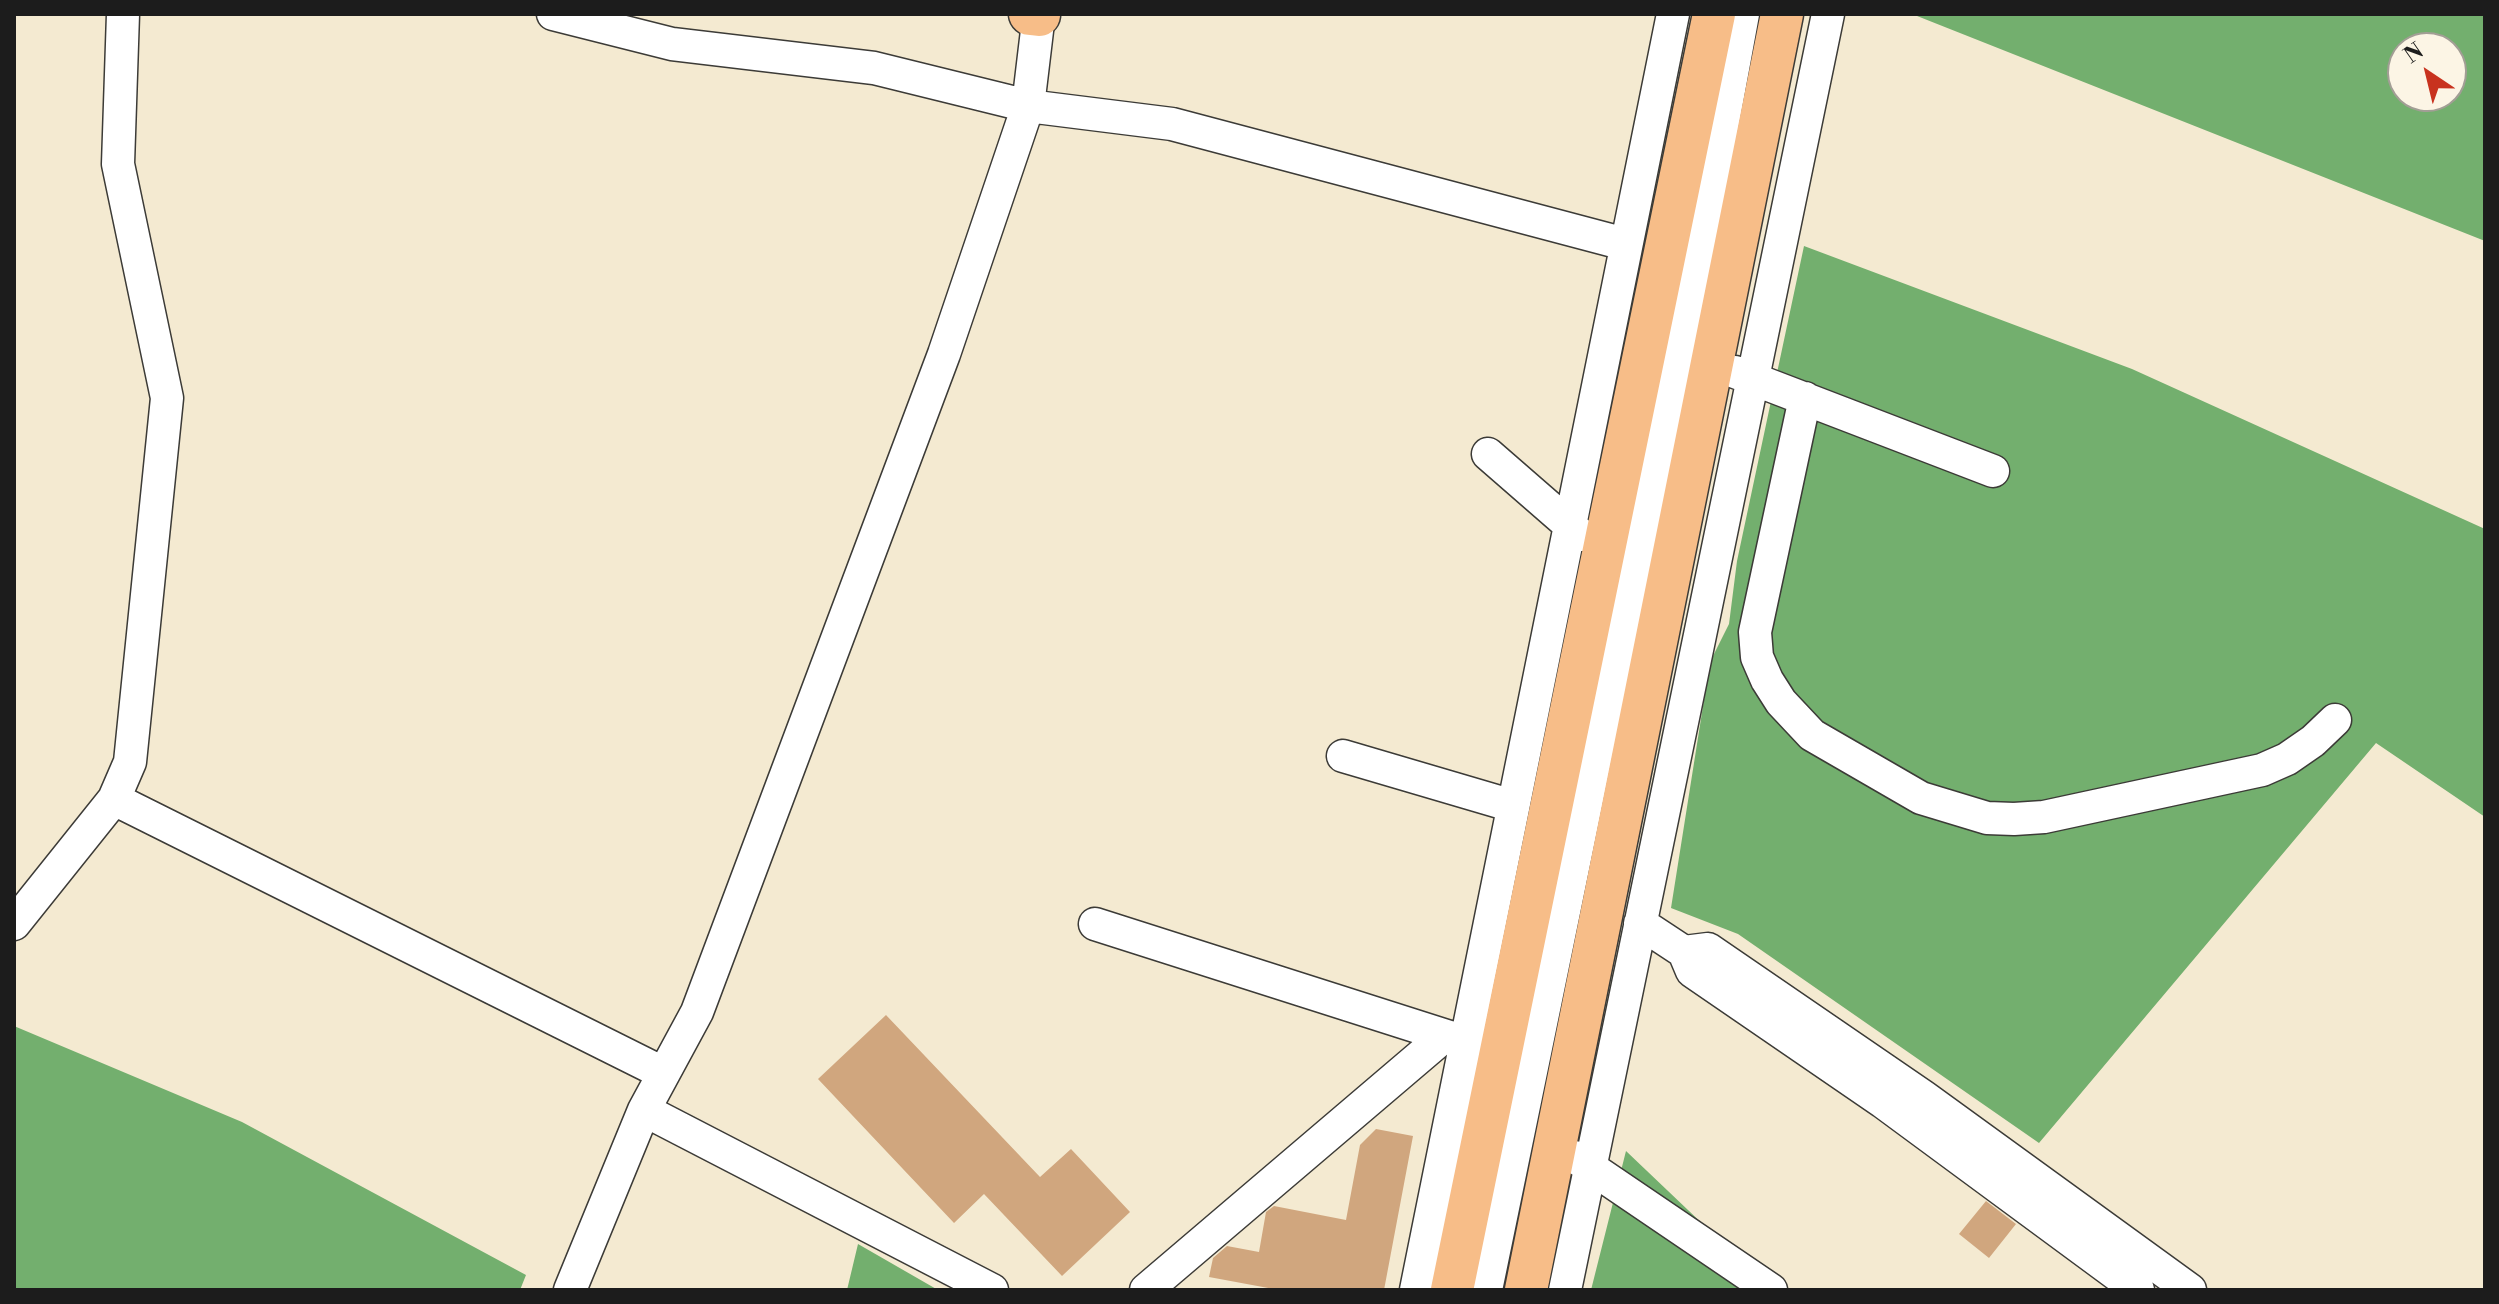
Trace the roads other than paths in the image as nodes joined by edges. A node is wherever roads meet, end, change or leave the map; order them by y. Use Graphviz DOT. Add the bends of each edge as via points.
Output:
graph roads {
  1 [pos="123,14"];
  2 [pos="553,14"];
  3 [pos="1036,14"];
  4 [pos="1673,14"];
  5 [pos="1765,14"];
  6 [pos="1782,14"];
  7 [pos="1828,14"];
  8 [pos="1715,18"];
  9 [pos="1028,106"];
  10 [pos="1625,244"];
  11 [pos="1711,363"];
  12 [pos="1753,377"];
  13 [pos="1805,398"];
  14 [pos="1488,454"];
  15 [pos="1993,471"];
  16 [pos="1569,522"];
  17 [pos="1603,558"];
  18 [pos="2335,720"];
  19 [pos="1343,756"];
  20 [pos="114,799"];
  21 [pos="1513,806"];
  22 [pos="1640,923"];
  23 [pos="14,924"];
  24 [pos="1095,924"];
  25 [pos="1684,952"];
  26 [pos="1470,1044"];
  27 [pos="663,1073"];
  28 [pos="644,1110"];
  29 [pos="1555,1144"];
  30 [pos="1590,1166"];
  31 [pos="570,1290"];
  32 [pos="992,1290"];
  33 [pos="1146,1290"];
  34 [pos="1416,1290"];
  35 [pos="1452,1290"];
  36 [pos="1486,1290"];
  37 [pos="1508,1290"];
  38 [pos="1526,1290"];
  39 [pos="1565,1290"];
  40 [pos="1771,1290"];
  41 [pos="2138,1290"];
  42 [pos="2190,1290"];
  1 -- 20 [label="street" via="118,164 167,398 130,762"];
  2 -- 9 [label="street" via="672,44 874,68"];
  3 -- 9 [label="street"];
  4 -- 10 [label="street"];
  5 -- 37 [label="street"];
  6 -- 11 [label="main road"];
  7 -- 12 [label="street"];
  8 -- 17 [label="main road"];
  8 -- 36 [label="street" via="1694,281"];
  9 -- 10 [label="street" via="1172,124"];
  9 -- 27 [label="street" via="944,354 697,1012"];
  10 -- 16 [label="street"];
  11 -- 12 [label="street"];
  11 -- 29 [label="main road"];
  12 -- 13 [label="street"];
  12 -- 22 [label="street"];
  13 -- 15 [label="street"];
  13 -- 18 [label="street" via="1755,632 1757,657 1767,680 1812,735 1921,798 1987,818 2014,819 2262,770 2287,759"];
  14 -- 16 [label="street"];
  16 -- 17 [label="street"];
  16 -- 21 [label="street"];
  17 -- 26 [label="main road"];
  19 -- 21 [label="street"];
  20 -- 23 [label="street"];
  20 -- 27 [label="street"];
  21 -- 26 [label="street"];
  22 -- 25 [label="street"];
  22 -- 30 [label="street"];
  24 -- 26 [label="street"];
  25 -- 41 [label="street" via="1692,971 1883,1102"];
  25 -- 42 [label="street" via="1708,949"];
  26 -- 33 [label="street"];
  26 -- 34 [label="street"];
  26 -- 35 [label="main road"];
  27 -- 28 [label="street"];
  28 -- 31 [label="street"];
  28 -- 32 [label="street"];
  29 -- 30 [label="street"];
  29 -- 38 [label="main road"];
  30 -- 39 [label="street"];
  30 -- 40 [label="street"];
}
